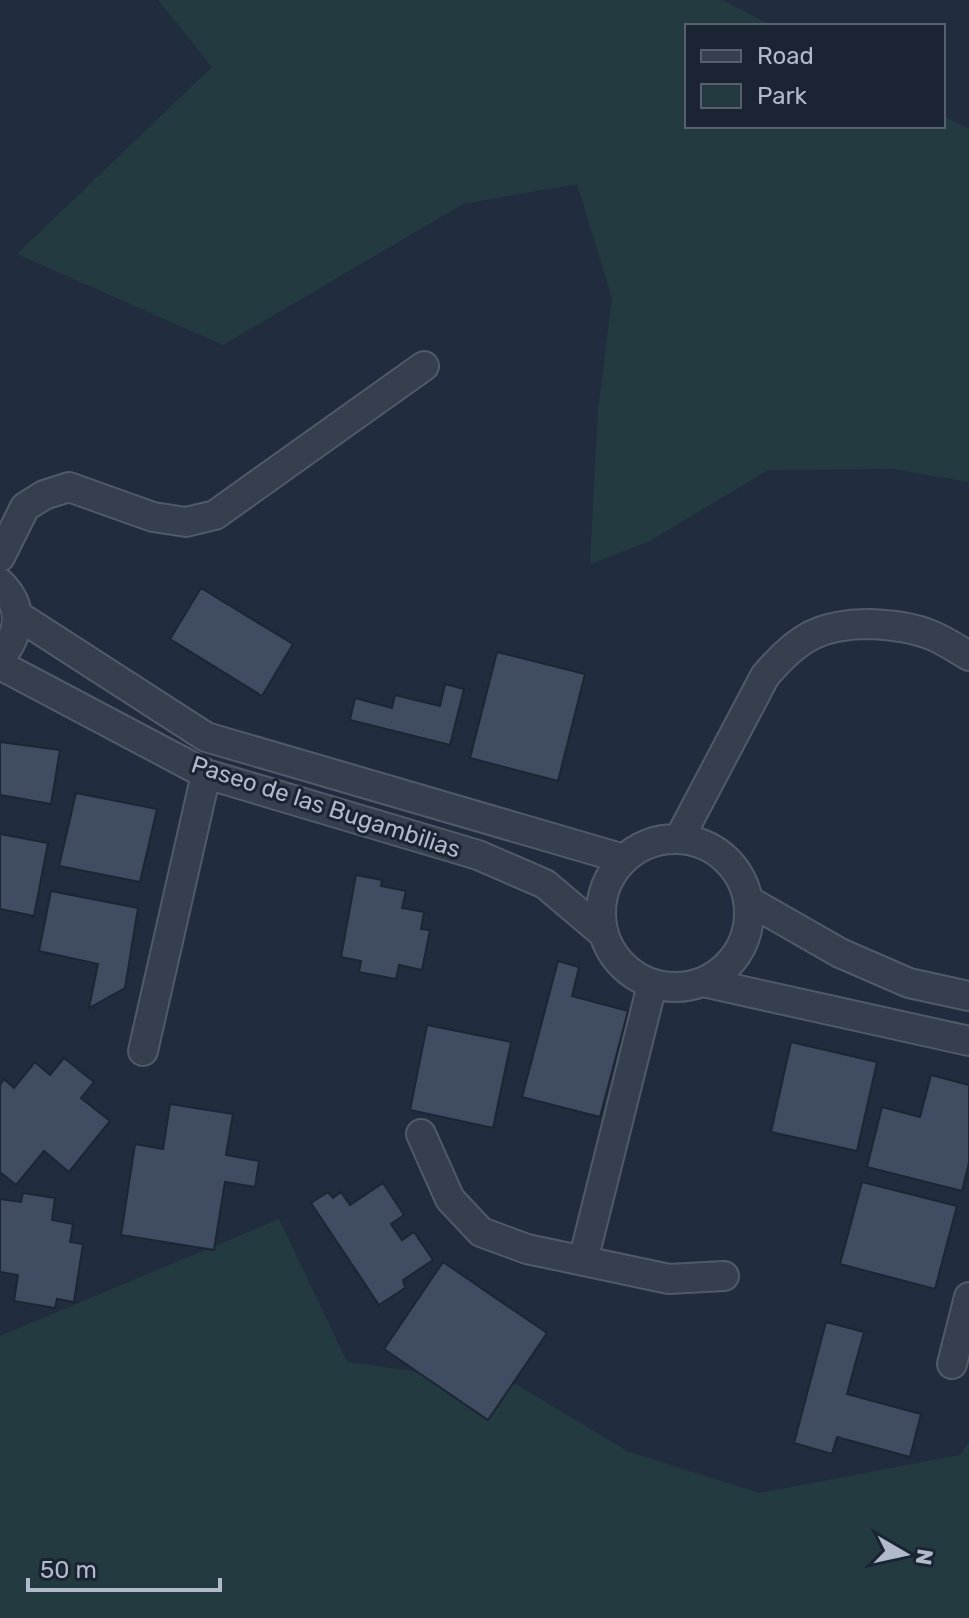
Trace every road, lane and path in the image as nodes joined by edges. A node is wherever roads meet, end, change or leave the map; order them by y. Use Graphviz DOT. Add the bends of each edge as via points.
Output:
graph roads {
  1 [pos="424,366"];
  2 [pos="0,557"];
  3 [pos="0,583"];
  4 [pos="17,615"];
  5 [pos="969,656"];
  6 [pos="0,658"];
  7 [pos="0,665"];
  8 [pos="206,774"];
  9 [pos="679,839"];
  10 [pos="624,859"];
  11 [pos="749,901"];
  12 [pos="604,934"];
  13 [pos="703,982"];
  14 [pos="652,985"];
  15 [pos="969,996"];
  16 [pos="969,1041"];
  17 [pos="143,1051"];
  18 [pos="421,1134"];
  19 [pos="583,1261"];
  20 [pos="724,1276"];
  21 [pos="969,1297"];
  22 [pos="952,1364"];
  1 -- 2 [label="street" via="215,515 186,522 153,517 69,487 25,507"];
  3 -- 4 [label="street"];
  4 -- 6 [label="street" via="13,642"];
  4 -- 10 [label="street, Paseo de las Bugambilias" via="206,737"];
  5 -- 9 [label="street" via="908,627 840,624 807,636 765,676"];
  7 -- 8 [label="street, Paseo de las Bugambilias"];
  8 -- 12 [label="street, Paseo de las Bugambilias" via="478,855 545,884"];
  8 -- 17 [label="street"];
  9 -- 10 [label="street" via="659,840"];
  9 -- 11 [label="street" via="704,844 725,857 741,877"];
  10 -- 12 [label="street" via="604,894"];
  11 -- 13 [label="street" via="749,926 740,950"];
  11 -- 15 [label="street" via="853,959 909,983"];
  12 -- 14 [label="street" via="614,956"];
  13 -- 14 [label="street" via="687,987"];
  13 -- 16 [label="street"];
  14 -- 19 [label="street"];
  18 -- 19 [label="street" via="450,1199 481,1232"];
  19 -- 20 [label="street" via="669,1279"];
  21 -- 22 [label="street"];
}
